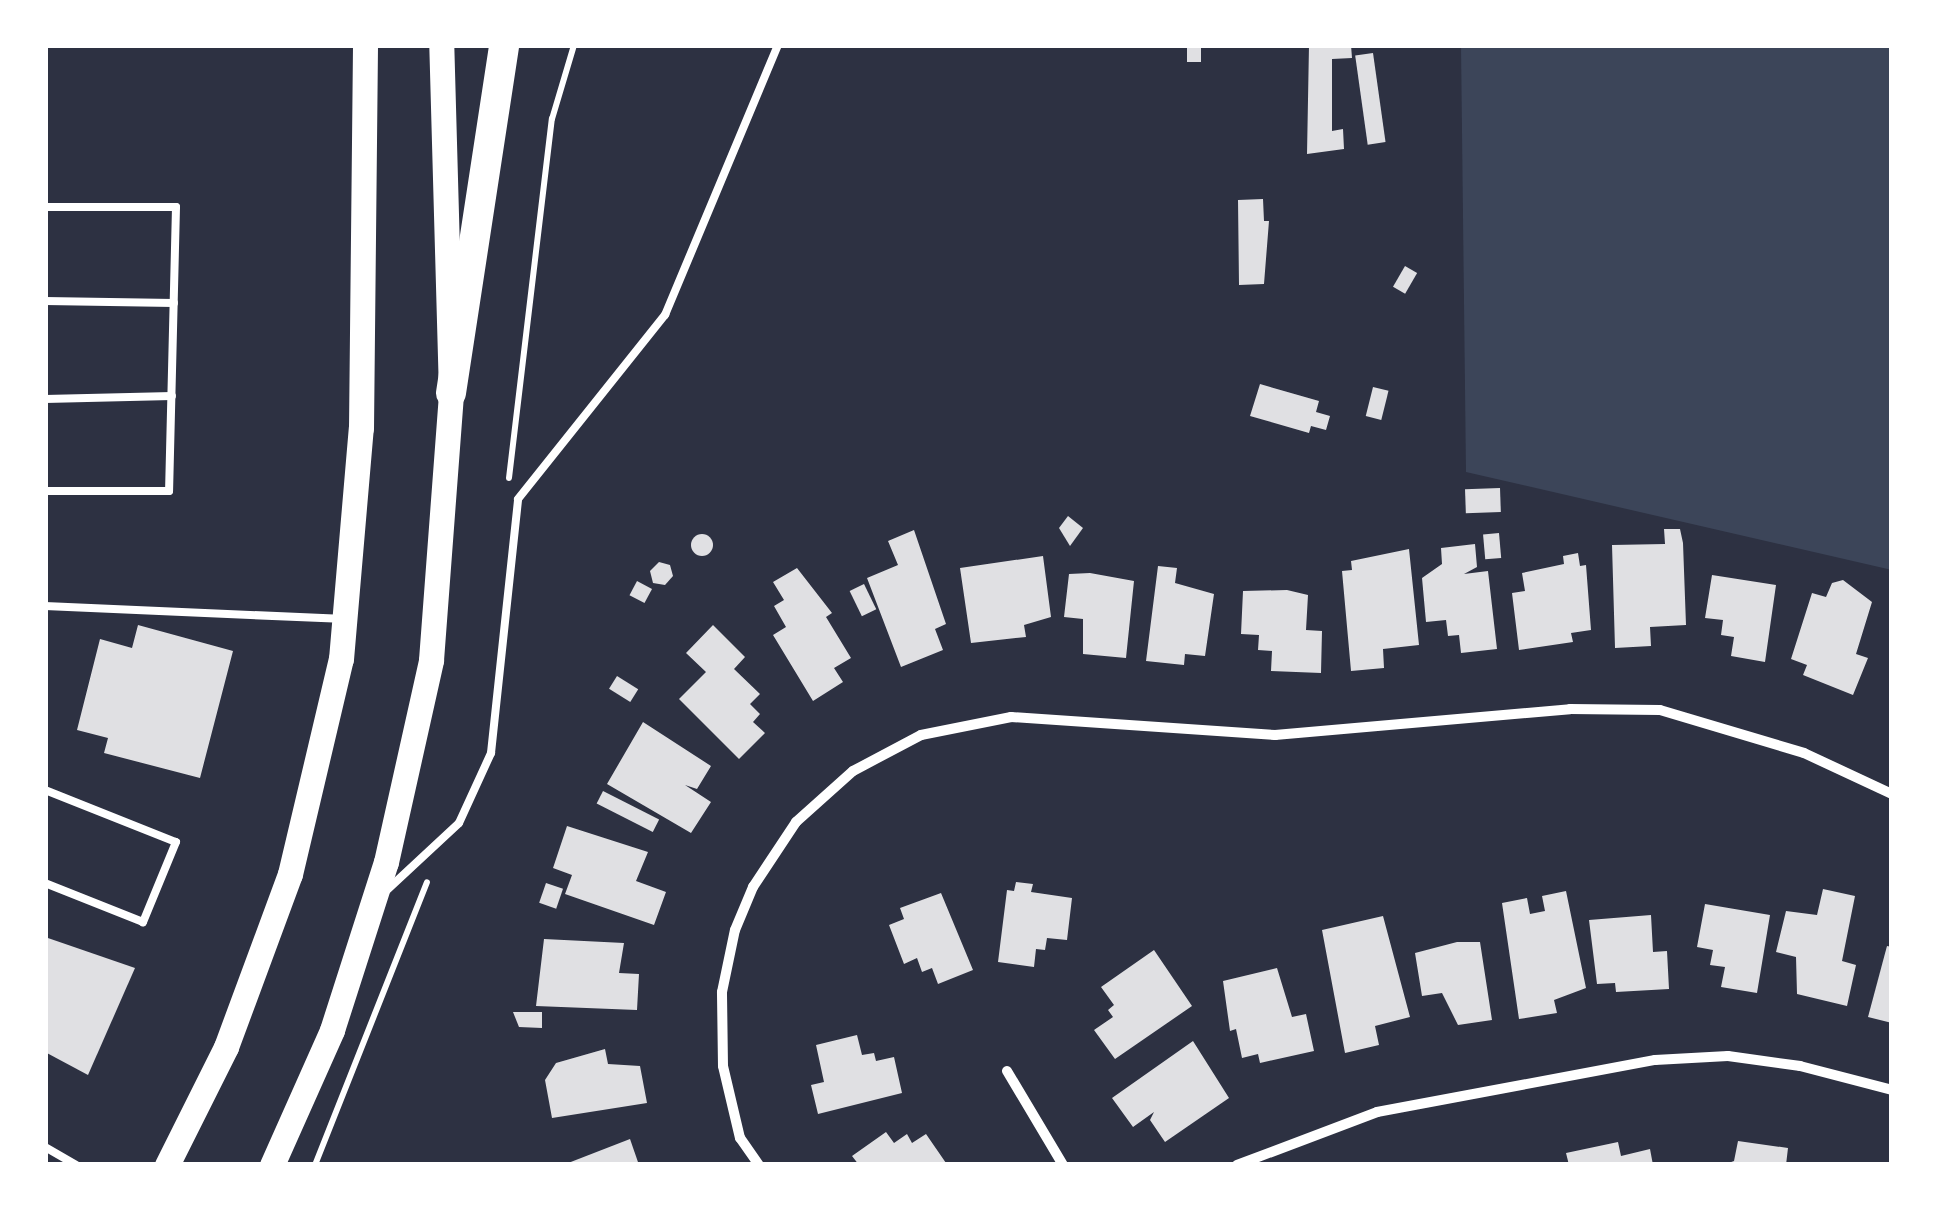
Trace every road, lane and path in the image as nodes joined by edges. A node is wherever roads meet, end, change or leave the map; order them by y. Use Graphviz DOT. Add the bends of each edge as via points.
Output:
graph roads {
  1 [pos="365,45"];
  2 [pos="442,45"];
  3 [pos="504,45"];
  4 [pos="574,45"];
  5 [pos="778,45"];
  6 [pos="45,207"];
  7 [pos="45,300"];
  8 [pos="174,304"];
  9 [pos="451,394"];
  10 [pos="172,396"];
  11 [pos="45,399"];
  12 [pos="45,490"];
  13 [pos="506,499"];
  14 [pos="45,606"];
  15 [pos="345,619"];
  16 [pos="45,790"];
  17 [pos="1892,794"];
  18 [pos="429,879"];
  19 [pos="45,882"];
  20 [pos="373,903"];
  21 [pos="1007,1071"];
  22 [pos="1892,1090"];
  23 [pos="45,1147"];
  24 [pos="76,1165"];
  25 [pos="167,1165"];
  26 [pos="272,1165"];
  27 [pos="316,1165"];
  28 [pos="759,1165"];
  29 [pos="1062,1165"];
  30 [pos="1237,1165"];
  1 -- 15 [label="main road" via="361,428"];
  2 -- 9 [label="main road"];
  3 -- 9 [label="highway"];
  4 -- 13 [label="path" via="552,119"];
  5 -- 20 [label="lane" via="665,315 518,499 490,753 460,823"];
  6 -- 8 [label="lane" via="176,207"];
  7 -- 8 [label="lane"];
  8 -- 10 [label="lane"];
  9 -- 20 [label="main road" via="432,660"];
  10 -- 11 [label="lane"];
  10 -- 12 [label="lane" via="170,490"];
  14 -- 15 [label="lane"];
  15 -- 25 [label="main road" via="290,874 226,1047"];
  16 -- 19 [label="lane" via="176,842 143,922"];
  17 -- 28 [label="street" via="1804,753 1660,710 1570,708 1275,735 1011,717 921,734 823,794 773,853 735,930 722,992 723,1066 740,1138"];
  18 -- 27 [label="path"];
  20 -- 26 [label="main road" via="332,1030"];
  21 -- 29 [label="street"];
  22 -- 30 [label="street" via="1728,1056 1655,1060 1377,1112"];
  23 -- 24 [label="lane"];
}
